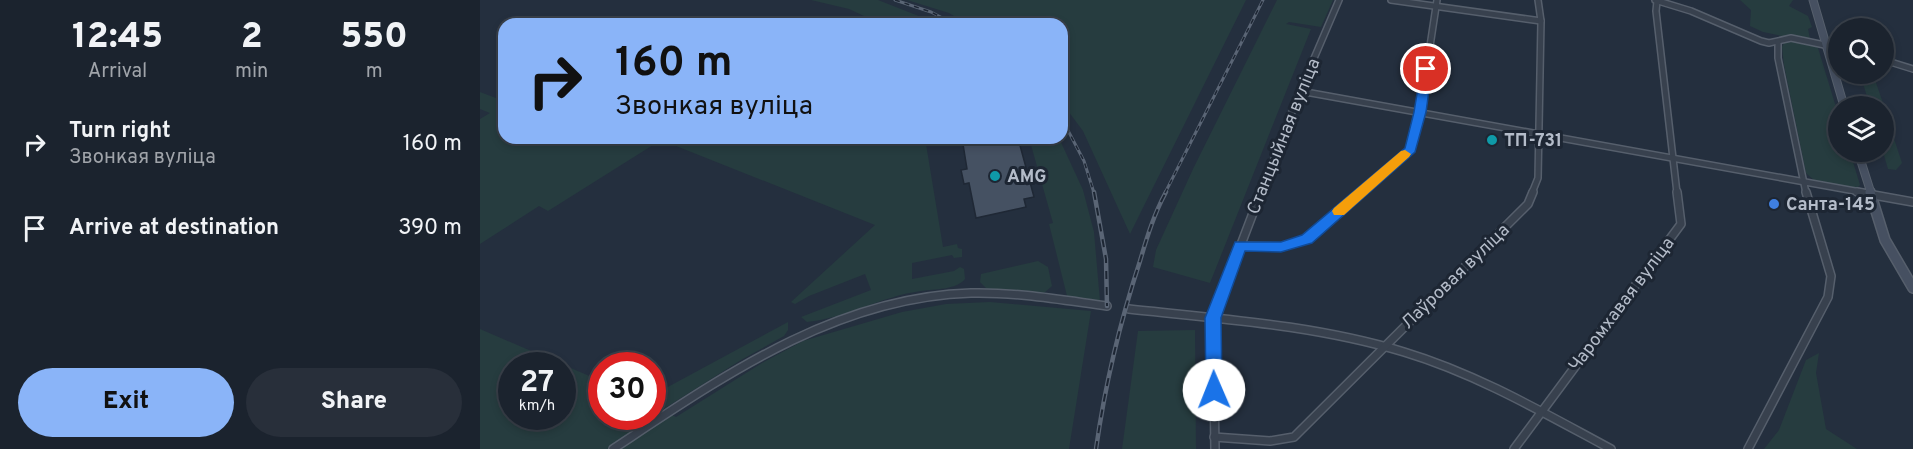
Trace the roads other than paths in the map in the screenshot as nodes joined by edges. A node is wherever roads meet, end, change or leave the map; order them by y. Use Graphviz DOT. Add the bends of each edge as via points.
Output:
graph roads {
  1 [pos="1339,0"];
  2 [pos="1392,0"];
  3 [pos="1538,0"];
  4 [pos="1813,0"];
  5 [pos="1656,1"];
  6 [pos="1437,3"];
  7 [pos="1541,21"];
  8 [pos="1778,42"];
  9 [pos="1825,45"];
  10 [pos="1828,46"];
  11 [pos="1894,63"];
  12 [pos="1913,69"];
  13 [pos="1300,91"];
  14 [pos="1841,96"];
  15 [pos="1420,112"];
  16 [pos="1540,134"];
  17 [pos="1673,159"];
  18 [pos="1861,162"];
  19 [pos="1803,183"];
  20 [pos="1871,195"];
  21 [pos="1913,202"];
  22 [pos="1240,246"];
  23 [pos="1913,288"];
  24 [pos="1107,306"];
  25 [pos="1129,309"];
  26 [pos="1213,318"];
  27 [pos="1386,347"];
  28 [pos="1541,412"];
  29 [pos="1214,438"];
  30 [pos="613,449"];
  31 [pos="1215,449"];
  32 [pos="1514,449"];
  33 [pos="1611,449"];
  34 [pos="1748,449"];
  1 -- 13 [label="street, Станцыйная вуліца"];
  2 -- 6 [label="street"];
  3 -- 7 [label="street, Лаўровая вуліца"];
  4 -- 9 [label="main road"];
  5 -- 8 [label="street" via="1761,41"];
  5 -- 17 [label="street, Чаромхавая вуліца"];
  6 -- 7 [label="street"];
  6 -- 15 [label="street"];
  7 -- 16 [label="street, Лаўровая вуліца"];
  8 -- 9 [label="street" via="1784,38"];
  8 -- 19 [label="street"];
  9 -- 10 [label="street"];
  9 -- 14 [label="main road"];
  11 -- 12 [label="street"];
  13 -- 15 [label="street"];
  13 -- 22 [label="street, Станцыйная вуліца"];
  15 -- 16 [label="street"];
  15 -- 22 [label="street" via="1410,149 1307,239 1281,247"];
  16 -- 17 [label="street"];
  16 -- 27 [label="street, Лаўровая вуліца" via="1538,178 1528,204"];
  17 -- 19 [label="street"];
  17 -- 28 [label="street, Чаромхавая вуліца" via="1681,224"];
  18 -- 20 [label="main road"];
  19 -- 20 [label="street"];
  19 -- 34 [label="street" via="1831,276 1828,297"];
  20 -- 21 [label="street"];
  20 -- 23 [label="main road" via="1885,240"];
  22 -- 26 [label="street, Станцыйная вуліца"];
  24 -- 30 [label="street" via="973,292 869,309 798,335 748,362"];
  25 -- 26 [label="street"];
  26 -- 27 [label="street" via="1335,334"];
  26 -- 29 [label="street, Станцыйная вуліца"];
  27 -- 28 [label="street" via="1442,365"];
  27 -- 29 [label="street, Лаўровая вуліца" via="1294,437 1270,441"];
  28 -- 32 [label="street, Чаромхавая вуліца"];
  28 -- 33 [label="street"];
  29 -- 31 [label="street, Станцыйная вуліца"];
}
